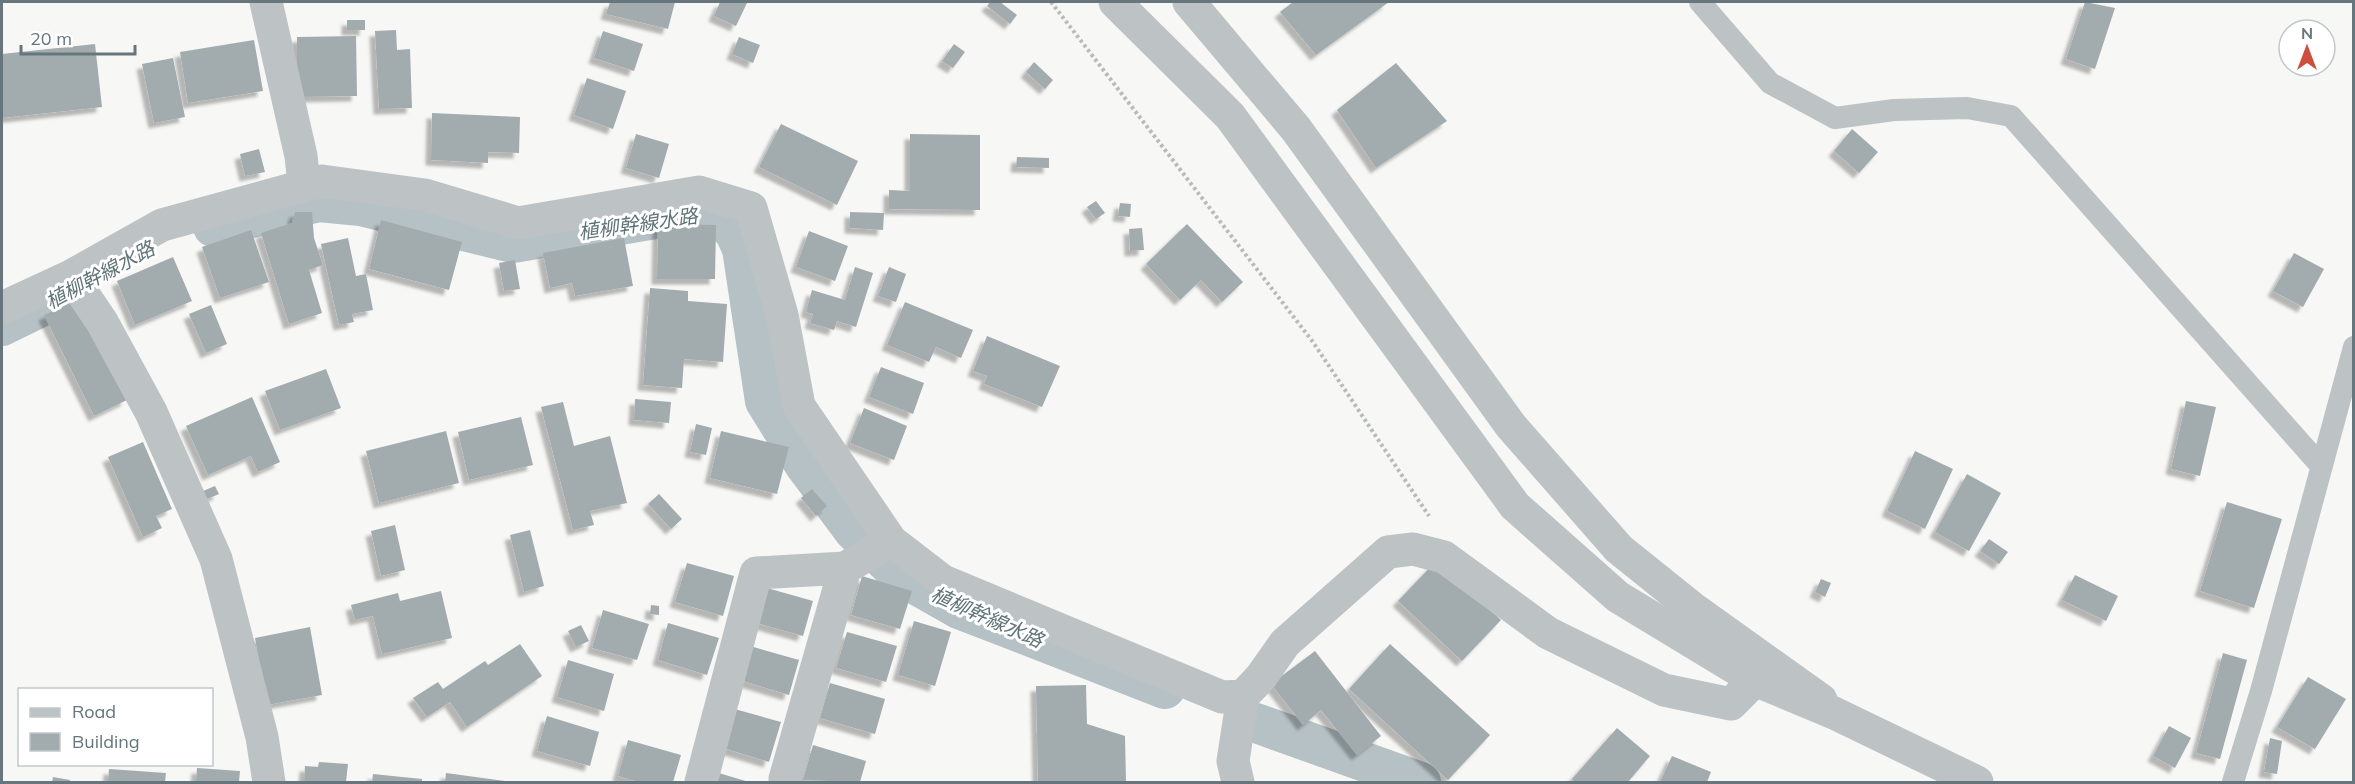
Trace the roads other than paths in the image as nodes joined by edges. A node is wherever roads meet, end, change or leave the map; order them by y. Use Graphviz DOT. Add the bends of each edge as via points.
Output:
graph roads {
  1 [pos="266,2"];
  2 [pos="1115,2"];
  3 [pos="1189,2"];
  4 [pos="1700,2"];
  5 [pos="304,184"];
  6 [pos="77,285"];
  7 [pos="2,308"];
  8 [pos="2354,347"];
  9 [pos="2322,466"];
  10 [pos="872,553"];
  11 [pos="1755,680"];
  12 [pos="1243,696"];
  13 [pos="1850,721"];
  14 [pos="785,780"];
  15 [pos="1976,782"];
  16 [pos="268,783"];
  17 [pos="701,783"];
  18 [pos="1238,783"];
  19 [pos="2233,783"];
  1 -- 5 [label="street"];
  2 -- 11 [label="street" via="1230,116 1515,506 1618,597"];
  3 -- 13 [label="street" via="1296,129 1511,426 1619,549 1695,610"];
  4 -- 9 [label="lane" via="1770,83 1835,118 1894,110 1967,108 2012,116"];
  5 -- 6 [label="street" via="162,225"];
  5 -- 10 [label="street" via="322,181 425,195 518,223 699,192 751,208 782,315 799,406"];
  6 -- 7 [label="street"];
  6 -- 16 [label="street" via="151,412 216,559 262,737"];
  8 -- 9 [label="lane"];
  9 -- 19 [label="lane"];
  10 -- 12 [label="street" via="1222,697"];
  10 -- 14 [label="street"];
  10 -- 17 [label="street" via="756,573"];
  11 -- 12 [label="street" via="1731,704 1664,690 1548,633 1444,557 1413,549 1388,552 1285,643"];
  11 -- 13 [label="street"];
  12 -- 18 [label="street" via="1233,761"];
  13 -- 15 [label="street"];
}
